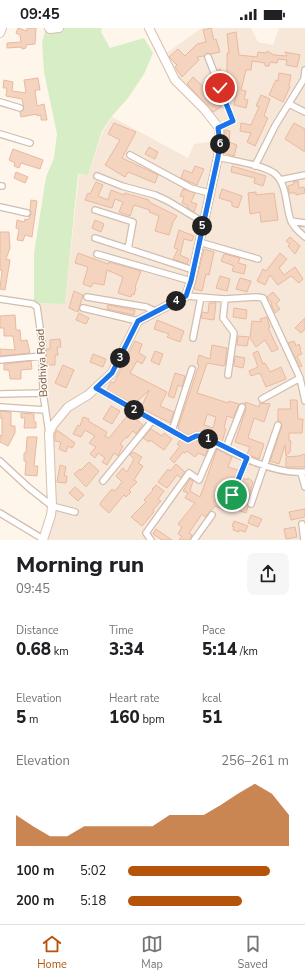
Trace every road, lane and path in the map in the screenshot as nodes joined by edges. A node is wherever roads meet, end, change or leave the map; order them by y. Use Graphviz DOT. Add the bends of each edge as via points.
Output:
graph roads {
  1 [pos="2,28"];
  2 [pos="49,28"];
  3 [pos="59,28"];
  4 [pos="149,28"];
  5 [pos="0,33"];
  6 [pos="208,57"];
  7 [pos="305,70"];
  8 [pos="305,79"];
  9 [pos="0,102"];
  10 [pos="289,104"];
  11 [pos="20,108"];
  12 [pos="305,112"];
  13 [pos="218,128"];
  14 [pos="0,134"];
  15 [pos="30,143"];
  16 [pos="130,155"];
  17 [pos="218,157"];
  18 [pos="255,166"];
  19 [pos="305,174"];
  20 [pos="97,176"];
  21 [pos="280,180"];
  22 [pos="209,193"];
  23 [pos="0,207"];
  24 [pos="95,210"];
  25 [pos="27,213"];
  26 [pos="291,221"];
  27 [pos="203,222"];
  28 [pos="305,222"];
  29 [pos="305,237"];
  30 [pos="95,238"];
  31 [pos="199,242"];
  32 [pos="128,249"];
  33 [pos="97,254"];
  34 [pos="258,259"];
  35 [pos="193,270"];
  36 [pos="191,281"];
  37 [pos="186,296"];
  38 [pos="87,297"];
  39 [pos="201,297"];
  40 [pos="0,299"];
  41 [pos="225,299"];
  42 [pos="83,308"];
  43 [pos="157,312"];
  44 [pos="138,321"];
  45 [pos="193,338"];
  46 [pos="42,356"];
  47 [pos="0,360"];
  48 [pos="192,369"];
  49 [pos="228,375"];
  50 [pos="300,378"];
  51 [pos="96,388"];
  52 [pos="43,393"];
  53 [pos="0,394"];
  54 [pos="262,399"];
  55 [pos="305,401"];
  56 [pos="0,407"];
  57 [pos="242,407"];
  58 [pos="45,410"];
  59 [pos="152,421"];
  60 [pos="278,425"];
  61 [pos="172,431"];
  62 [pos="49,433"];
  63 [pos="215,443"];
  64 [pos="226,448"];
  65 [pos="247,458"];
  66 [pos="0,461"];
  67 [pos="265,465"];
  68 [pos="303,473"];
  69 [pos="103,481"];
  70 [pos="305,487"];
  71 [pos="232,495"];
  72 [pos="251,504"];
  73 [pos="52,506"];
  74 [pos="75,512"];
  75 [pos="0,513"];
  76 [pos="212,515"];
  77 [pos="302,524"];
  78 [pos="43,539"];
  79 [pos="151,540"];
  80 [pos="194,540"];
  81 [pos="304,540"];
  1 -- 5 [label="street"];
  2 -- 3 [label="street"];
  4 -- 13 [label="street" via="175,80 204,109"];
  6 -- 13 [label="street" via="233,121"];
  7 -- 8 [label="street"];
  8 -- 10 [label="street"];
  9 -- 11 [label="street"];
  10 -- 12 [label="street"];
  10 -- 18 [label="street"];
  13 -- 17 [label="street"];
  14 -- 15 [label="street"];
  16 -- 22 [label="street" via="192,188"];
  17 -- 18 [label="street"];
  17 -- 22 [label="street"];
  18 -- 21 [label="street" via="274,173"];
  19 -- 21 [label="street"];
  20 -- 27 [label="street" via="155,195"];
  21 -- 26 [label="street"];
  22 -- 27 [label="street"];
  23 -- 25 [label="street"];
  24 -- 32 [label="street" via="133,222"];
  26 -- 28 [label="street"];
  26 -- 29 [label="street" via="295,229"];
  27 -- 31 [label="street"];
  30 -- 32 [label="street"];
  31 -- 34 [label="street"];
  31 -- 35 [label="street"];
  32 -- 35 [label="street"];
  33 -- 36 [label="street"];
  35 -- 36 [label="street"];
  36 -- 37 [label="street"];
  37 -- 39 [label="street"];
  37 -- 43 [label="street"];
  38 -- 43 [label="street"];
  39 -- 41 [label="street"];
  39 -- 45 [label="street"];
  40 -- 46 [label="street, Bodhiya Road" via="37,306"];
  41 -- 49 [label="street" via="223,318 234,333"];
  41 -- 50 [label="street" via="262,298"];
  42 -- 44 [label="street"];
  43 -- 44 [label="street"];
  44 -- 51 [label="street" via="112,373"];
  46 -- 47 [label="street"];
  46 -- 52 [label="street, Bodhiya Road"];
  48 -- 61 [label="street"];
  50 -- 54 [label="street"];
  50 -- 55 [label="street"];
  51 -- 59 [label="street"];
  51 -- 62 [label="street" via="88,396 68,407"];
  52 -- 53 [label="street"];
  52 -- 58 [label="street, Bodhiya Road"];
  56 -- 58 [label="street"];
  57 -- 64 [label="street"];
  58 -- 62 [label="street, Bodhiya Road"];
  59 -- 61 [label="street"];
  59 -- 69 [label="street"];
  60 -- 67 [label="street"];
  61 -- 63 [label="street" via="188,440 203,436"];
  62 -- 73 [label="street"];
  63 -- 64 [label="street"];
  63 -- 79 [label="street" via="199,480 189,473 146,533"];
  64 -- 65 [label="street"];
  65 -- 67 [label="street"];
  65 -- 71 [label="street"];
  66 -- 73 [label="street"];
  67 -- 68 [label="street" via="279,470"];
  67 -- 72 [label="street"];
  68 -- 70 [label="street"];
  73 -- 74 [label="street"];
  73 -- 78 [label="street" via="52,514"];
  75 -- 78 [label="street"];
  76 -- 80 [label="street"];
  77 -- 81 [label="street"];
}
